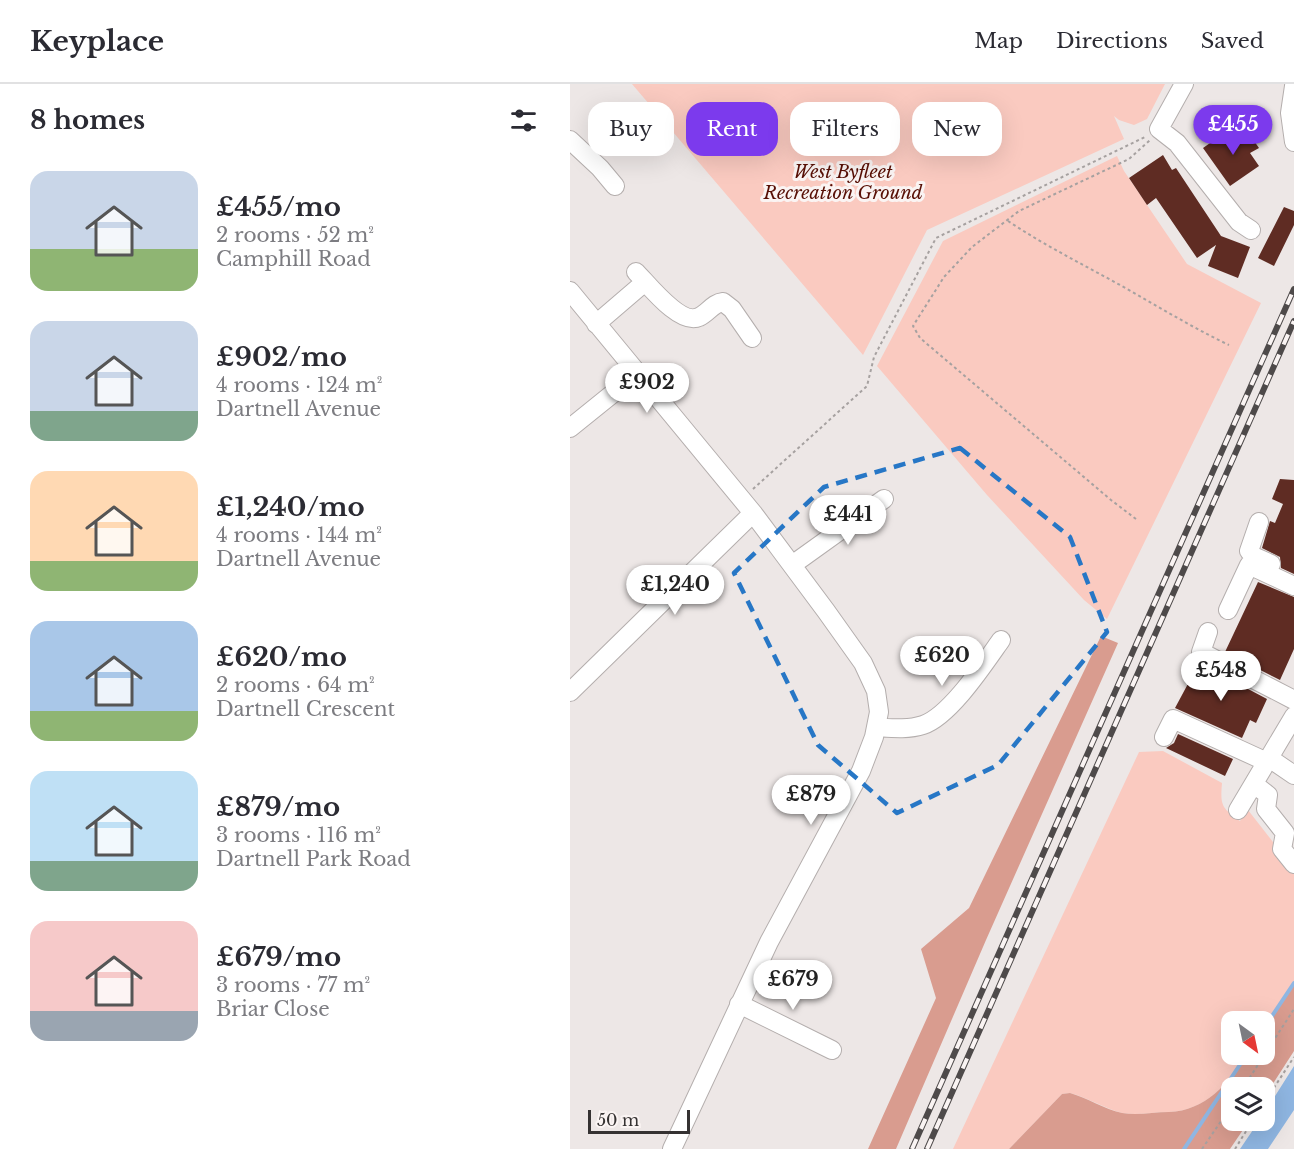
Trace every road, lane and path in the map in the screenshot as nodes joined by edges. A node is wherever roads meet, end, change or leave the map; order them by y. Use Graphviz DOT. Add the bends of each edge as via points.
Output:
graph roads {
  1 [pos="1184,84"];
  2 [pos="1294,86"];
  3 [pos="1155,132"];
  4 [pos="570,140"];
  5 [pos="1294,142"];
  6 [pos="615,186"];
  7 [pos="1008,221"];
  8 [pos="1251,230"];
  9 [pos="570,291"];
  10 [pos="596,324"];
  11 [pos="752,338"];
  12 [pos="1229,345"];
  13 [pos="637,374"];
  14 [pos="570,428"];
  15 [pos="884,499"];
  16 [pos="751,504"];
  17 [pos="1136,519"];
  18 [pos="1259,522"];
  19 [pos="792,565"];
  20 [pos="1294,575"];
  21 [pos="1294,586"];
  22 [pos="1228,610"];
  23 [pos="1208,632"];
  24 [pos="1001,640"];
  25 [pos="570,692"];
  26 [pos="1294,700"];
  27 [pos="1294,716"];
  28 [pos="876,727"];
  29 [pos="1164,737"];
  30 [pos="1268,760"];
  31 [pos="1294,775"];
  32 [pos="1254,784"];
  33 [pos="1238,810"];
  34 [pos="1289,830"];
  35 [pos="1294,864"];
  36 [pos="739,1004"];
  37 [pos="1294,1010"];
  38 [pos="832,1050"];
  39 [pos="1294,1058"];
  40 [pos="1250,1077"];
  41 [pos="1275,1086"];
  42 [pos="1221,1121"];
  43 [pos="1246,1131"];
  44 [pos="672,1149"];
  45 [pos="1202,1149"];
  46 [pos="1235,1149"];
  1 -- 3 [label="street"];
  2 -- 5 [label="street" via="1290,113"];
  3 -- 7 [label="path" via="1129,159 1044,198"];
  3 -- 8 [label="street" via="1177,143 1239,222"];
  3 -- 16 [label="path" via="936,238 874,357 867,386 755,487"];
  4 -- 6 [label="street"];
  7 -- 12 [label="path" via="1041,243"];
  7 -- 17 [label="path" via="972,247 944,277 913,326 920,338"];
  9 -- 10 [label="street"];
  10 -- 11 [label="street" via="640,277 688,319 698,318 723,302"];
  10 -- 13 [label="street"];
  13 -- 14 [label="street"];
  13 -- 16 [label="street"];
  15 -- 19 [label="street"];
  16 -- 19 [label="street"];
  16 -- 25 [label="street"];
  18 -- 20 [label="street" via="1249,551"];
  19 -- 28 [label="street" via="863,663 876,691"];
  21 -- 22 [label="street" via="1249,565"];
  23 -- 26 [label="street" via="1201,652"];
  24 -- 28 [label="street" via="975,677 942,712 923,725"];
  27 -- 30 [label="street"];
  28 -- 36 [label="street" via="861,771"];
  29 -- 30 [label="street" via="1173,719"];
  30 -- 31 [label="street"];
  30 -- 32 [label="street"];
  32 -- 33 [label="street"];
  32 -- 34 [label="street" via="1268,795 1266,809"];
  34 -- 35 [label="street" via="1282,849"];
  36 -- 38 [label="street"];
  36 -- 44 [label="street"];
  37 -- 40 [label="path"];
  39 -- 41 [label="path"];
  42 -- 45 [label="path"];
  43 -- 46 [label="path"];
}
